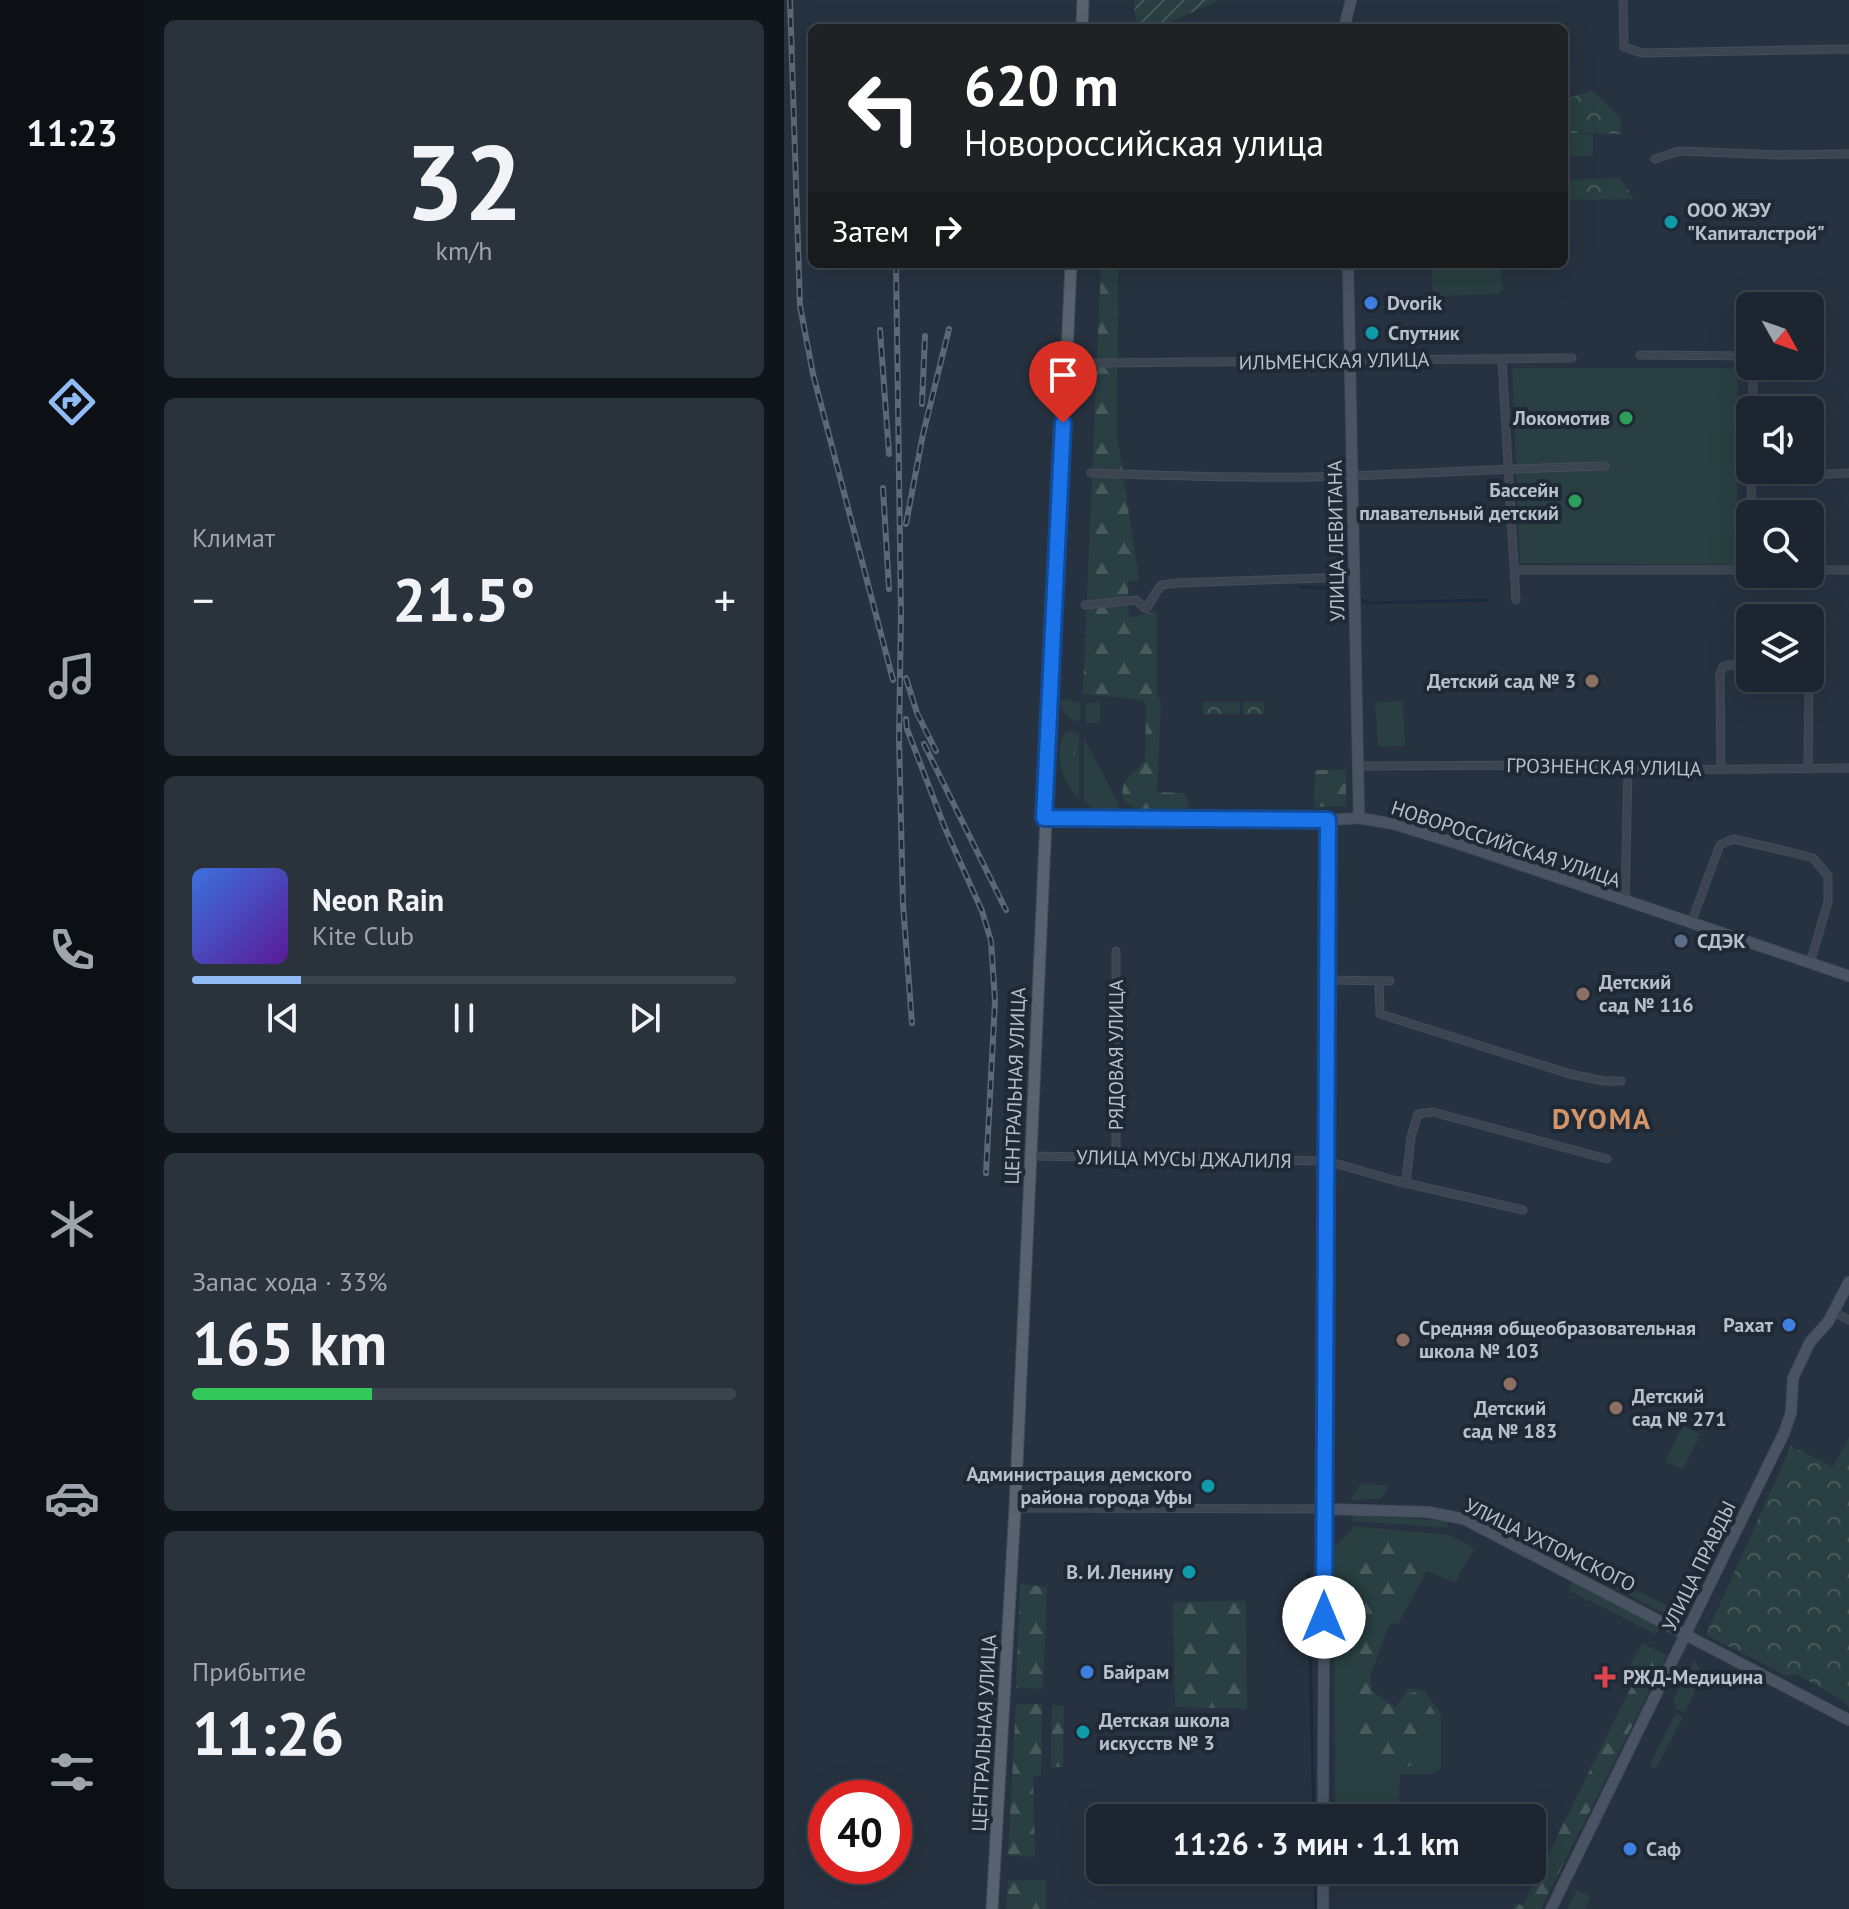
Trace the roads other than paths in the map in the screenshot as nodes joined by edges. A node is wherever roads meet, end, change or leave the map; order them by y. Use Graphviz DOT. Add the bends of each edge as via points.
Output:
graph roads {
  1 [pos="1083,0"];
  2 [pos="1351,0"];
  3 [pos="1623,0"];
  4 [pos="1082,24"];
  5 [pos="1345,24"];
  6 [pos="1849,49"];
  7 [pos="1849,154"];
  8 [pos="1655,159"];
  9 [pos="1071,268"];
  10 [pos="1348,268"];
  11 [pos="1640,355"];
  12 [pos="1736,356"];
  13 [pos="1572,358"];
  14 [pos="1502,360"];
  15 [pos="1351,361"];
  16 [pos="1096,363"];
  17 [pos="1605,466"];
  18 [pos="1506,468"];
  19 [pos="1091,473"];
  20 [pos="1824,473"];
  21 [pos="1849,473"];
  22 [pos="1353,476"];
  23 [pos="1515,570"];
  24 [pos="1736,570"];
  25 [pos="1824,570"];
  26 [pos="1849,570"];
  27 [pos="1354,577"];
  28 [pos="1516,600"];
  29 [pos="1085,605"];
  30 [pos="1736,665"];
  31 [pos="1809,692"];
  32 [pos="1359,766"];
  33 [pos="1849,768"];
  34 [pos="1628,769"];
  35 [pos="1721,769"];
  36 [pos="1808,769"];
  37 [pos="1044,818"];
  38 [pos="1359,818"];
  39 [pos="1328,820"];
  40 [pos="1625,901"];
  41 [pos="1691,923"];
  42 [pos="1116,951"];
  43 [pos="1810,963"];
  44 [pos="1849,976"];
  45 [pos="1329,980"];
  46 [pos="1379,981"];
  47 [pos="1390,981"];
  48 [pos="1621,1081"];
  49 [pos="1030,1156"];
  50 [pos="1116,1158"];
  51 [pos="1607,1159"];
  52 [pos="1327,1161"];
  53 [pos="1406,1182"];
  54 [pos="1523,1210"];
  55 [pos="1849,1282"];
  56 [pos="1834,1312"];
  57 [pos="1849,1320"];
  58 [pos="1015,1508"];
  59 [pos="1325,1509"];
  60 [pos="1685,1634"];
  61 [pos="1849,1720"];
  62 [pos="1323,1804"];
  63 [pos="1323,1884"];
  64 [pos="992,1909"];
  65 [pos="1323,1909"];
  66 [pos="1551,1909"];
  1 -- 4 [label="main road"];
  2 -- 5 [label="street"];
  3 -- 6 [label="street" via="1624,47 1642,53"];
  7 -- 8 [label="street" via="1679,151"];
  9 -- 37 [label="main road, ЦЕНТРАЛЬНАЯ УЛИЦА"];
  10 -- 15 [label="street, УЛИЦА ЛЕВИТАНА"];
  11 -- 12 [label="street"];
  13 -- 14 [label="street, ИЛЬМЕНСКАЯ УЛИЦА"];
  14 -- 15 [label="street, ИЛЬМЕНСКАЯ УЛИЦА"];
  14 -- 18 [label="street"];
  15 -- 16 [label="street, ИЛЬМЕНСКАЯ УЛИЦА"];
  15 -- 22 [label="street, УЛИЦА ЛЕВИТАНА"];
  17 -- 18 [label="street"];
  18 -- 22 [label="street"];
  18 -- 23 [label="street"];
  19 -- 22 [label="street"];
  20 -- 21 [label="street"];
  22 -- 27 [label="street, УЛИЦА ЛЕВИТАНА"];
  23 -- 24 [label="street"];
  23 -- 28 [label="street"];
  25 -- 26 [label="street"];
  27 -- 29 [label="street" via="1177,583 1161,585 1146,609 1136,600"];
  27 -- 32 [label="street, УЛИЦА ЛЕВИТАНА"];
  30 -- 35 [label="street" via="1723,667 1720,674"];
  31 -- 36 [label="street"];
  32 -- 34 [label="street, ГРОЗНЕНСКАЯ УЛИЦА"];
  32 -- 38 [label="street, УЛИЦА ЛЕВИТАНА"];
  33 -- 36 [label="street, ГРОЗНЕНСКАЯ УЛИЦА"];
  34 -- 35 [label="street, ГРОЗНЕНСКАЯ УЛИЦА"];
  34 -- 40 [label="street"];
  35 -- 36 [label="street, ГРОЗНЕНСКАЯ УЛИЦА"];
  37 -- 39 [label="street, НОВОРОССИЙСКАЯ УЛИЦА"];
  37 -- 49 [label="main road, ЦЕНТРАЛЬНАЯ УЛИЦА"];
  38 -- 39 [label="street, НОВОРОССИЙСКАЯ УЛИЦА"];
  38 -- 40 [label="street, НОВОРОССИЙСКАЯ УЛИЦА" via="1462,845"];
  39 -- 45 [label="street"];
  40 -- 41 [label="street, НОВОРОССИЙСКАЯ УЛИЦА"];
  41 -- 43 [label="street, НОВОРОССИЙСКАЯ УЛИЦА"];
  41 -- 43 [label="street" via="1720,845 1733,839 1748,841 1813,858 1828,876 1828,902"];
  42 -- 50 [label="street, РЯДОВАЯ УЛИЦА"];
  43 -- 44 [label="street, НОВОРОССИЙСКАЯ УЛИЦА"];
  45 -- 46 [label="street"];
  45 -- 52 [label="street"];
  46 -- 47 [label="street"];
  46 -- 48 [label="street" via="1380,1014 1570,1074"];
  49 -- 50 [label="street, УЛИЦА МУСЫ ДЖАЛИЛЯ"];
  49 -- 58 [label="main road, ЦЕНТРАЛЬНАЯ УЛИЦА"];
  50 -- 52 [label="street, УЛИЦА МУСЫ ДЖАЛИЛЯ"];
  51 -- 53 [label="street" via="1433,1112 1418,1114 1413,1124"];
  52 -- 53 [label="street, УЛИЦА МУСЫ ДЖАЛИЛЯ"];
  52 -- 59 [label="street"];
  53 -- 54 [label="street, УЛИЦА МУСЫ ДЖАЛИЛЯ"];
  55 -- 56 [label="street, УЛИЦА ПРАВДЫ"];
  56 -- 57 [label="street"];
  56 -- 60 [label="street, УЛИЦА ПРАВДЫ" via="1810,1342 1791,1386 1784,1433"];
  58 -- 59 [label="street, УЛИЦА УХТОМСКОГО"];
  58 -- 64 [label="main road, ЦЕНТРАЛЬНАЯ УЛИЦА"];
  59 -- 60 [label="street, УЛИЦА УХТОМСКОГО" via="1428,1512 1464,1519"];
  59 -- 62 [label="street"];
  60 -- 61 [label="street, УЛИЦА УХТОМСКОГО"];
  60 -- 66 [label="street, УЛИЦА ПРАВДЫ"];
  63 -- 65 [label="street"];
}
